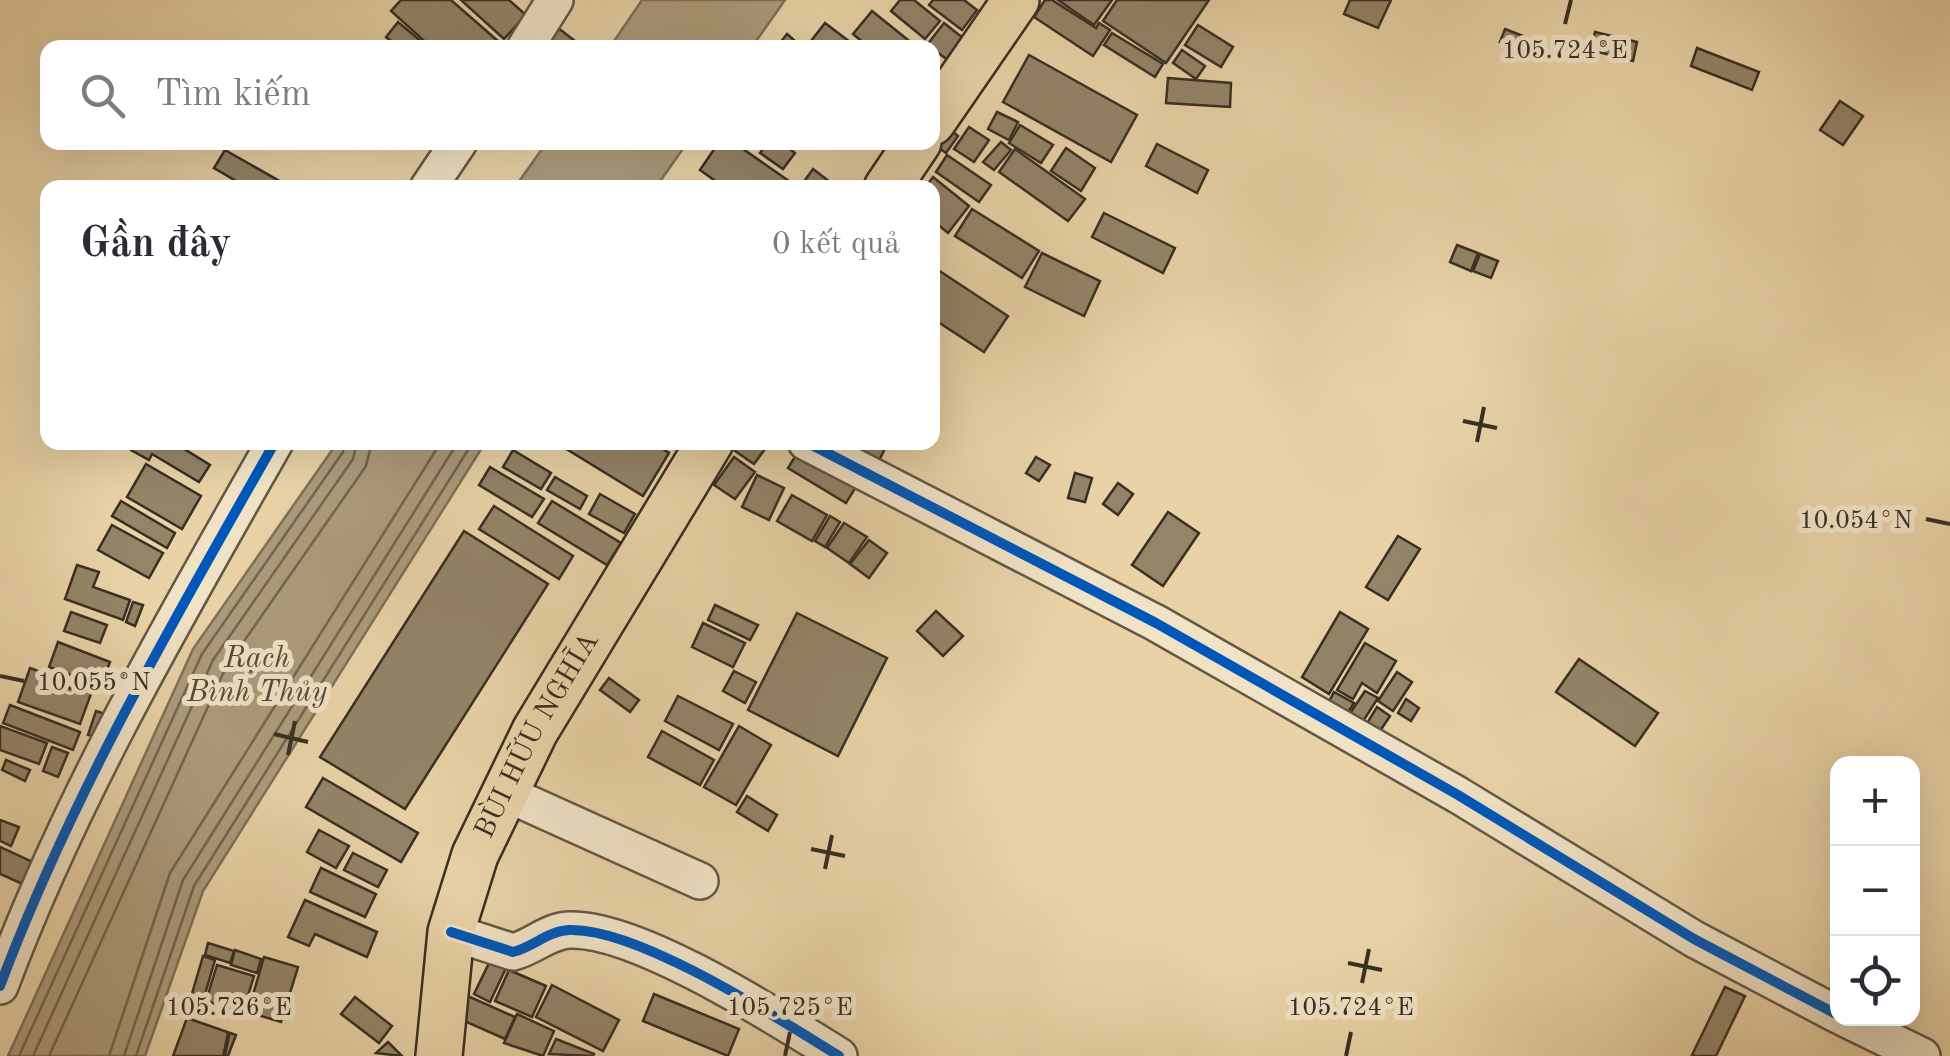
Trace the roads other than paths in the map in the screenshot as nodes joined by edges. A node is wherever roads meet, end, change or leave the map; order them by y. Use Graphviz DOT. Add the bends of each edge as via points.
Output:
graph roads {
  1 [pos="555,0"];
  2 [pos="1016,0"];
  3 [pos="530,40"];
  4 [pos="940,110"];
  5 [pos="454,150"];
  6 [pos="913,150"];
  7 [pos="433,180"];
  8 [pos="892,180"];
  9 [pos="269,450"];
  10 [pos="705,450"];
  11 [pos="821,450"];
  12 [pos="505,793"];
  13 [pos="700,880"];
  14 [pos="451,932"];
  15 [pos="0,986"];
  16 [pos="1830,1011"];
  17 [pos="1860,1026"];
  18 [pos="438,1056"];
  19 [pos="838,1056"];
  20 [pos="1922,1056"];
  1 -- 3 [label="street"];
  2 -- 4 [label="main road"];
  5 -- 7 [label="street"];
  6 -- 8 [label="main road"];
  9 -- 15 [label="street" via="142,676"];
  10 -- 12 [label="main road, BÙI HỮU NGHĨA" via="555,697"];
  11 -- 16 [label="street" via="1156,623 1694,939"];
  12 -- 13 [label="street"];
  12 -- 14 [label="main road, BÙI HỮU NGHĨA" via="475,855"];
  14 -- 18 [label="main road, BÙI HỮU NGHĨA"];
  14 -- 19 [label="street" via="513,952 571,930 612,939 752,1002"];
  17 -- 20 [label="street"];
}
